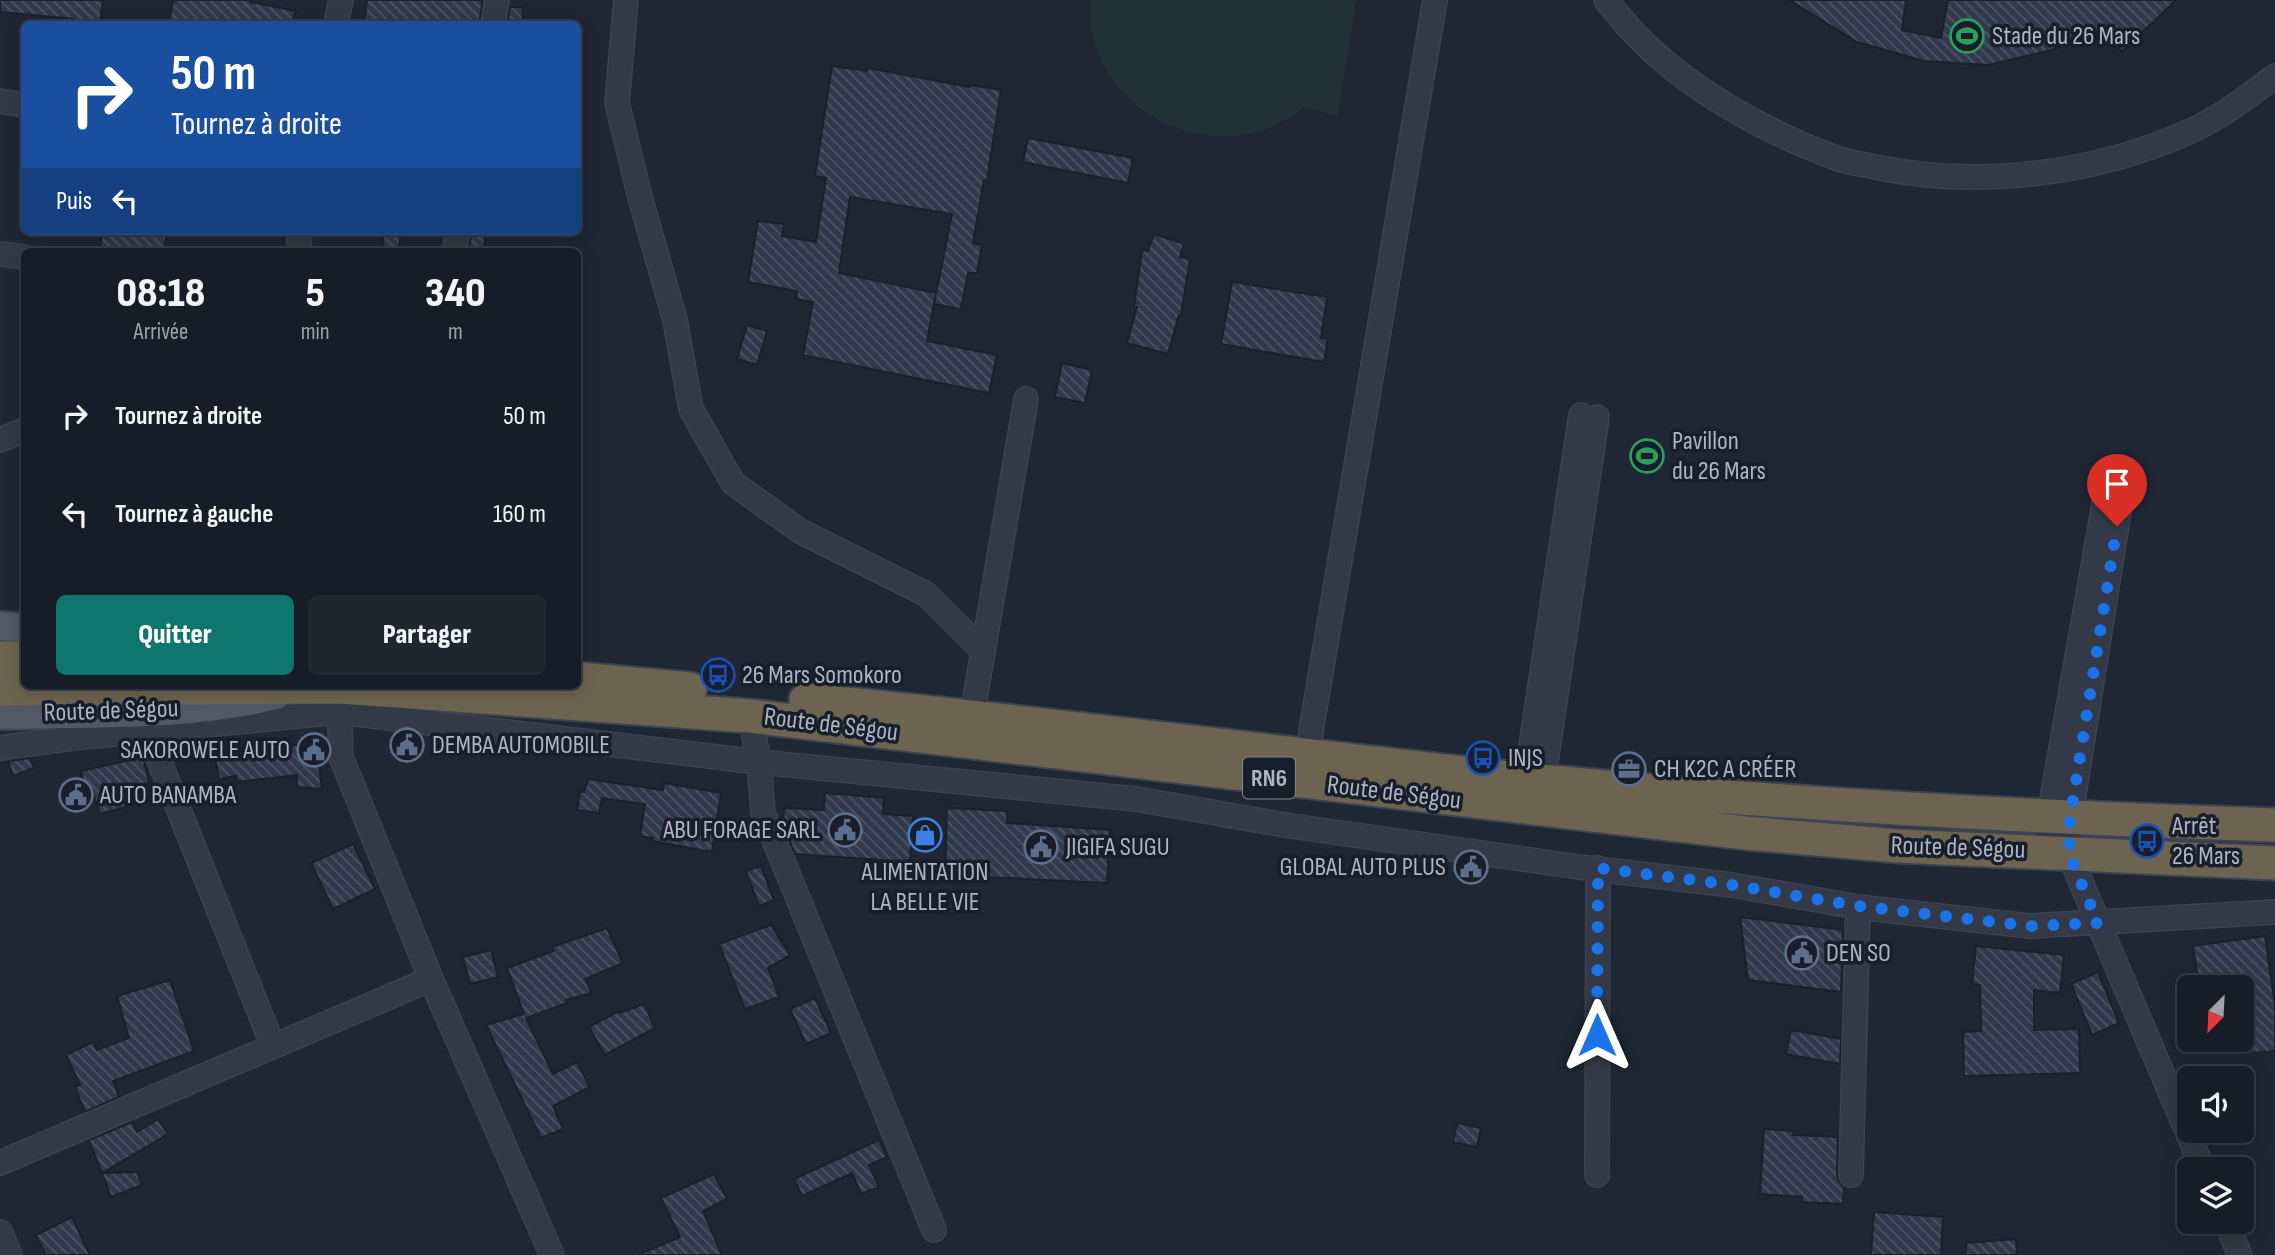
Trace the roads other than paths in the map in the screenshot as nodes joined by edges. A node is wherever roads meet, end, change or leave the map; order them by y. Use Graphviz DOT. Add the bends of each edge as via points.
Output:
graph roads {
  1 [pos="341,0"];
  2 [pos="497,0"];
  3 [pos="626,0"];
  4 [pos="1435,0"];
  5 [pos="1606,0"];
  6 [pos="337,21"];
  7 [pos="494,21"];
  8 [pos="2275,76"];
  9 [pos="0,101"];
  10 [pos="21,104"];
  11 [pos="0,254"];
  12 [pos="21,257"];
  13 [pos="1026,399"];
  14 [pos="1589,416"];
  15 [pos="21,431"];
  16 [pos="0,440"];
  17 [pos="2113,499"];
  18 [pos="0,626"];
  19 [pos="21,628"];
  20 [pos="983,651"];
  21 [pos="0,658"];
  22 [pos="21,658"];
  23 [pos="581,679"];
  24 [pos="0,688"];
  25 [pos="21,688"];
  26 [pos="301,689"];
  27 [pos="308,689"];
  28 [pos="339,700"];
  29 [pos="0,715"];
  30 [pos="750,716"];
  31 [pos="972,716"];
  32 [pos="144,722"];
  33 [pos="0,748"];
  34 [pos="760,762"];
  35 [pos="1308,769"];
  36 [pos="1532,794"];
  37 [pos="2059,817"];
  38 [pos="2275,825"];
  39 [pos="2058,853"];
  40 [pos="2275,863"];
  41 [pos="1598,868"];
  42 [pos="1858,906"];
  43 [pos="2275,912"];
  44 [pos="2098,923"];
  45 [pos="430,979"];
  46 [pos="273,1046"];
  47 [pos="2198,1157"];
  48 [pos="0,1163"];
  49 [pos="1597,1175"];
  50 [pos="1851,1175"];
  51 [pos="934,1230"];
  52 [pos="0,1232"];
  53 [pos="2231,1234"];
  54 [pos="10,1255"];
  55 [pos="552,1255"];
  56 [pos="2240,1255"];
  1 -- 6 [label="street"];
  2 -- 7 [label="street"];
  3 -- 20 [label="street" via="617,103 675,320 691,409 733,483 800,531 926,594"];
  4 -- 35 [label="street"];
  5 -- 8 [label="street" via="1638,37 1690,81 1742,114 1841,160 1903,173 1960,178 2044,173 2101,161 2197,128"];
  9 -- 10 [label="street"];
  11 -- 12 [label="street"];
  13 -- 20 [label="street"];
  14 -- 36 [label="street"];
  15 -- 16 [label="street"];
  17 -- 37 [label="street"];
  18 -- 19 [label="main road"];
  20 -- 31 [label="street"];
  21 -- 22 [label="highway"];
  23 -- 31 [label="highway, Route de Ségou / RN6"];
  24 -- 25 [label="highway, Route de Ségou / RN6"];
  26 -- 32 [label="main road, Route de Ségou"];
  27 -- 28 [label="highway, Route de Ségou / RN6"];
  28 -- 30 [label="highway, Route de Ségou / RN6"];
  28 -- 32 [label="street"];
  28 -- 34 [label="street"];
  28 -- 45 [label="street" via="341,757"];
  29 -- 32 [label="main road, Route de Ségou"];
  30 -- 34 [label="street"];
  30 -- 35 [label="highway, Route de Ségou / RN6"];
  31 -- 35 [label="highway, Route de Ségou / RN6"];
  32 -- 33 [label="street"];
  32 -- 46 [label="street"];
  34 -- 41 [label="street" via="1136,799 1291,826"];
  34 -- 51 [label="street" via="764,813"];
  35 -- 36 [label="highway, Route de Ségou / RN6"];
  36 -- 37 [label="highway, Route de Ségou / RN6"];
  36 -- 39 [label="highway, Route de Ségou / RN6" via="1746,833"];
  37 -- 38 [label="highway, Route de Ségou / RN6"];
  37 -- 39 [label="street"];
  39 -- 40 [label="highway, Route de Ségou / RN6"];
  39 -- 44 [label="street"];
  41 -- 42 [label="street"];
  41 -- 49 [label="street"];
  42 -- 44 [label="street" via="2030,926"];
  42 -- 50 [label="street"];
  43 -- 44 [label="street"];
  44 -- 47 [label="street"];
  45 -- 46 [label="street"];
  45 -- 55 [label="street"];
  46 -- 48 [label="street"];
  52 -- 54 [label="street"];
  53 -- 56 [label="street"];
}
